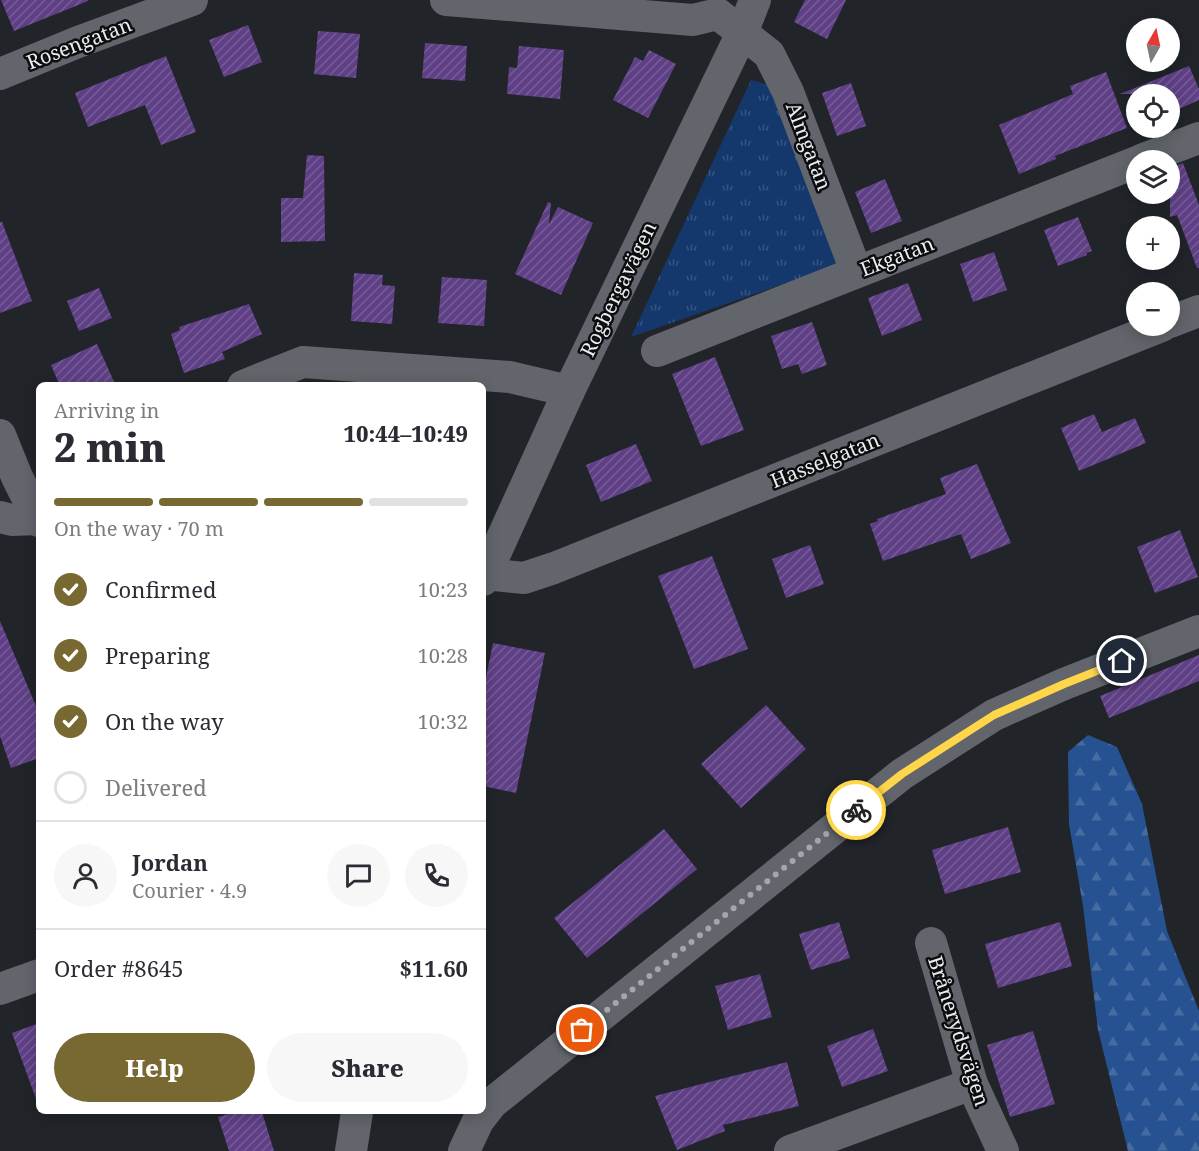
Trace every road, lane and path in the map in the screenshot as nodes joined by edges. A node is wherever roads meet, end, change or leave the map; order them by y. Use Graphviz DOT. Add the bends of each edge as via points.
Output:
graph roads {
  1 [pos="192,0"];
  2 [pos="446,0"];
  3 [pos="755,0"];
  4 [pos="721,16"];
  5 [pos="0,74"];
  6 [pos="1199,138"];
  7 [pos="1168,150"];
  8 [pos="1126,166"];
  9 [pos="856,271"];
  10 [pos="1199,310"];
  11 [pos="1180,318"];
  12 [pos="1137,336"];
  13 [pos="657,351"];
  14 [pos="253,382"];
  15 [pos="569,391"];
  16 [pos="0,435"];
  17 [pos="19,477"];
  18 [pos="36,515"];
  19 [pos="0,517"];
  20 [pos="36,520"];
  21 [pos="486,573"];
  22 [pos="486,577"];
  23 [pos="1199,631"];
  24 [pos="932,943"];
  25 [pos="36,976"];
  26 [pos="0,989"];
  27 [pos="972,1084"];
  28 [pos="486,1111"];
  29 [pos="357,1114"];
  30 [pos="483,1114"];
  31 [pos="351,1151"];
  32 [pos="464,1151"];
  33 [pos="790,1151"];
  34 [pos="1003,1151"];
  1 -- 5 [label="street, Rosengatan"];
  2 -- 4 [label="street" via="693,20"];
  3 -- 4 [label="street, Rogbergavägen"];
  4 -- 9 [label="street, Almgatan" via="769,54 788,92"];
  4 -- 15 [label="street, Rogbergavägen"];
  6 -- 7 [label="street, Ekgatan"];
  8 -- 9 [label="street, Ekgatan"];
  9 -- 13 [label="street, Ekgatan"];
  10 -- 11 [label="street"];
  12 -- 22 [label="street, Hasselgatan" via="554,568 524,578"];
  14 -- 15 [label="street" via="303,362 510,377"];
  15 -- 21 [label="street, Rogbergavägen"];
  16 -- 17 [label="street"];
  17 -- 18 [label="street"];
  19 -- 20 [label="street"];
  23 -- 28 [label="street" via="994,715 902,774"];
  24 -- 27 [label="street, Brånerydsvägen"];
  25 -- 26 [label="street"];
  27 -- 33 [label="street"];
  27 -- 34 [label="street, Brånerydsvägen"];
  29 -- 31 [label="street"];
  30 -- 32 [label="street"];
}
